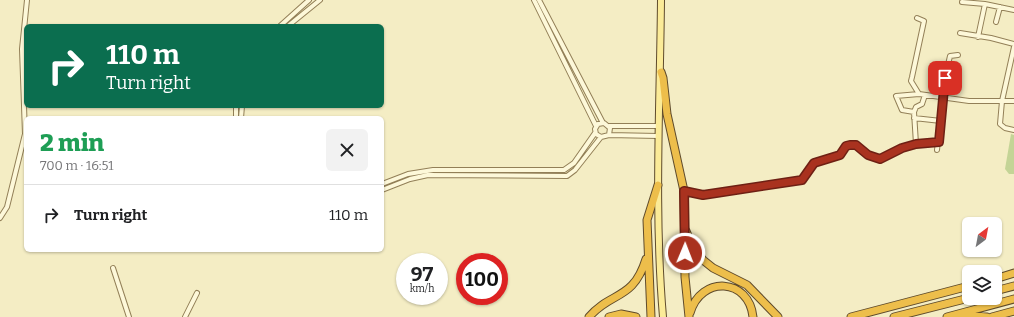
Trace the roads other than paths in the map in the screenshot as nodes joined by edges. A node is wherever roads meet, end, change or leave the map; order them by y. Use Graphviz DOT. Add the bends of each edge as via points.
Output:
graph roads {
  1 [pos="27,0"];
  2 [pos="309,0"];
  3 [pos="320,0"];
  4 [pos="534,0"];
  5 [pos="539,0"];
  6 [pos="661,0"];
  7 [pos="962,2"];
  8 [pos="985,4"];
  9 [pos="1000,7"];
  10 [pos="1014,10"];
  11 [pos="917,18"];
  12 [pos="996,22"];
  13 [pos="25,24"];
  14 [pos="282,24"];
  15 [pos="290,24"];
  16 [pos="24,30"];
  17 [pos="960,33"];
  18 [pos="978,37"];
  19 [pos="1014,45"];
  20 [pos="958,55"];
  21 [pos="661,72"];
  22 [pos="579,78"];
  23 [pos="574,81"];
  24 [pos="919,94"];
  25 [pos="924,95"];
  26 [pos="943,97"];
  27 [pos="1002,101"];
  28 [pos="1014,101"];
  29 [pos="24,106"];
  30 [pos="914,112"];
  31 [pos="914,118"];
  32 [pos="941,121"];
  33 [pos="603,123"];
  34 [pos="596,126"];
  35 [pos="609,126"];
  36 [pos="658,126"];
  37 [pos="1014,130"];
  38 [pos="596,133"];
  39 [pos="609,135"];
  40 [pos="658,136"];
  41 [pos="24,138"];
  42 [pos="601,138"];
  43 [pos="939,142"];
  44 [pos="916,144"];
  45 [pos="937,150"];
  46 [pos="462,170"];
  47 [pos="502,170"];
  48 [pos="545,171"];
  49 [pos="462,175"];
  50 [pos="502,175"];
  51 [pos="545,176"];
  52 [pos="384,183"];
  53 [pos="658,185"];
  54 [pos="384,189"];
  55 [pos="684,191"];
  56 [pos="0,218"];
  57 [pos="685,229"];
  58 [pos="648,253"];
  59 [pos="113,268"];
  60 [pos="1014,273"];
  61 [pos="1002,277"];
  62 [pos="1014,286"];
  63 [pos="962,288"];
  64 [pos="1002,289"];
  65 [pos="197,293"];
  66 [pos="962,295"];
  67 [pos="962,299"];
  68 [pos="1014,299"];
  69 [pos="953,301"];
  70 [pos="1014,311"];
  71 [pos="957,314"];
  72 [pos="129,317"];
  73 [pos="185,317"];
  74 [pos="589,317"];
  75 [pos="609,317"];
  76 [pos="636,317"];
  77 [pos="651,317"];
  78 [pos="664,317"];
  79 [pos="689,317"];
  80 [pos="753,317"];
  81 [pos="778,317"];
  82 [pos="850,317"];
  83 [pos="894,317"];
  84 [pos="947,317"];
  85 [pos="987,317"];
  86 [pos="992,317"];
  1 -- 13 [label="street"];
  2 -- 14 [label="street"];
  3 -- 15 [label="street"];
  4 -- 23 [label="street"];
  5 -- 22 [label="street"];
  6 -- 21 [label="main road"];
  7 -- 8 [label="street"];
  8 -- 9 [label="street"];
  8 -- 18 [label="street"];
  9 -- 10 [label="street"];
  9 -- 12 [label="street"];
  11 -- 24 [label="street" via="924,20 912,76 913,85"];
  16 -- 29 [label="street"];
  17 -- 18 [label="street"];
  18 -- 19 [label="street"];
  19 -- 27 [label="street"];
  20 -- 26 [label="street" via="950,56 948,61"];
  21 -- 36 [label="main road"];
  21 -- 55 [label="highway"];
  22 -- 23 [label="street"];
  22 -- 33 [label="street"];
  23 -- 34 [label="street"];
  24 -- 25 [label="street"];
  24 -- 30 [label="street" via="896,96 902,110"];
  25 -- 26 [label="street"];
  25 -- 30 [label="street" via="922,104 916,107"];
  26 -- 27 [label="street" via="969,101"];
  26 -- 32 [label="street"];
  27 -- 28 [label="street"];
  27 -- 37 [label="street" via="1000,124"];
  30 -- 31 [label="street"];
  31 -- 32 [label="street"];
  31 -- 44 [label="street"];
  32 -- 43 [label="street"];
  33 -- 34 [label="street"];
  33 -- 35 [label="street"];
  34 -- 38 [label="street"];
  35 -- 36 [label="street"];
  35 -- 39 [label="street"];
  36 -- 40 [label="main road"];
  38 -- 42 [label="street"];
  38 -- 48 [label="street" via="571,166 560,171"];
  39 -- 40 [label="street"];
  39 -- 42 [label="street"];
  40 -- 53 [label="main road"];
  41 -- 56 [label="street" via="7,207"];
  42 -- 51 [label="street" via="573,172 563,176"];
  43 -- 44 [label="street"];
  43 -- 45 [label="street"];
  44 -- 55 [label="street" via="880,159 868,155 856,145 846,146 840,155 814,163 802,180 792,183 703,195"];
  46 -- 47 [label="street"];
  46 -- 49 [label="street"];
  46 -- 52 [label="street" via="424,171"];
  47 -- 48 [label="street"];
  47 -- 50 [label="street"];
  48 -- 51 [label="street"];
  49 -- 50 [label="street"];
  49 -- 54 [label="street" via="417,177"];
  50 -- 51 [label="street"];
  53 -- 58 [label="highway" via="647,220"];
  53 -- 78 [label="main road" via="658,241"];
  55 -- 57 [label="highway"];
  57 -- 79 [label="highway" via="685,277"];
  57 -- 81 [label="highway" via="693,248 703,260 713,268 747,285"];
  58 -- 74 [label="highway" via="642,271 633,285"];
  58 -- 77 [label="highway"];
  59 -- 72 [label="street"];
  60 -- 61 [label="highway"];
  62 -- 64 [label="highway"];
  63 -- 82 [label="highway"];
  65 -- 73 [label="street"];
  66 -- 69 [label="highway"];
  67 -- 69 [label="highway"];
  68 -- 71 [label="highway"];
  69 -- 83 [label="highway"];
  70 -- 86 [label="highway"];
  71 -- 84 [label="highway"];
  71 -- 85 [label="highway"];
  75 -- 76 [label="highway" via="621,314"];
  79 -- 80 [label="highway" via="693,304 700,294 710,288 722,286 732,287 742,294 749,303"];
}
